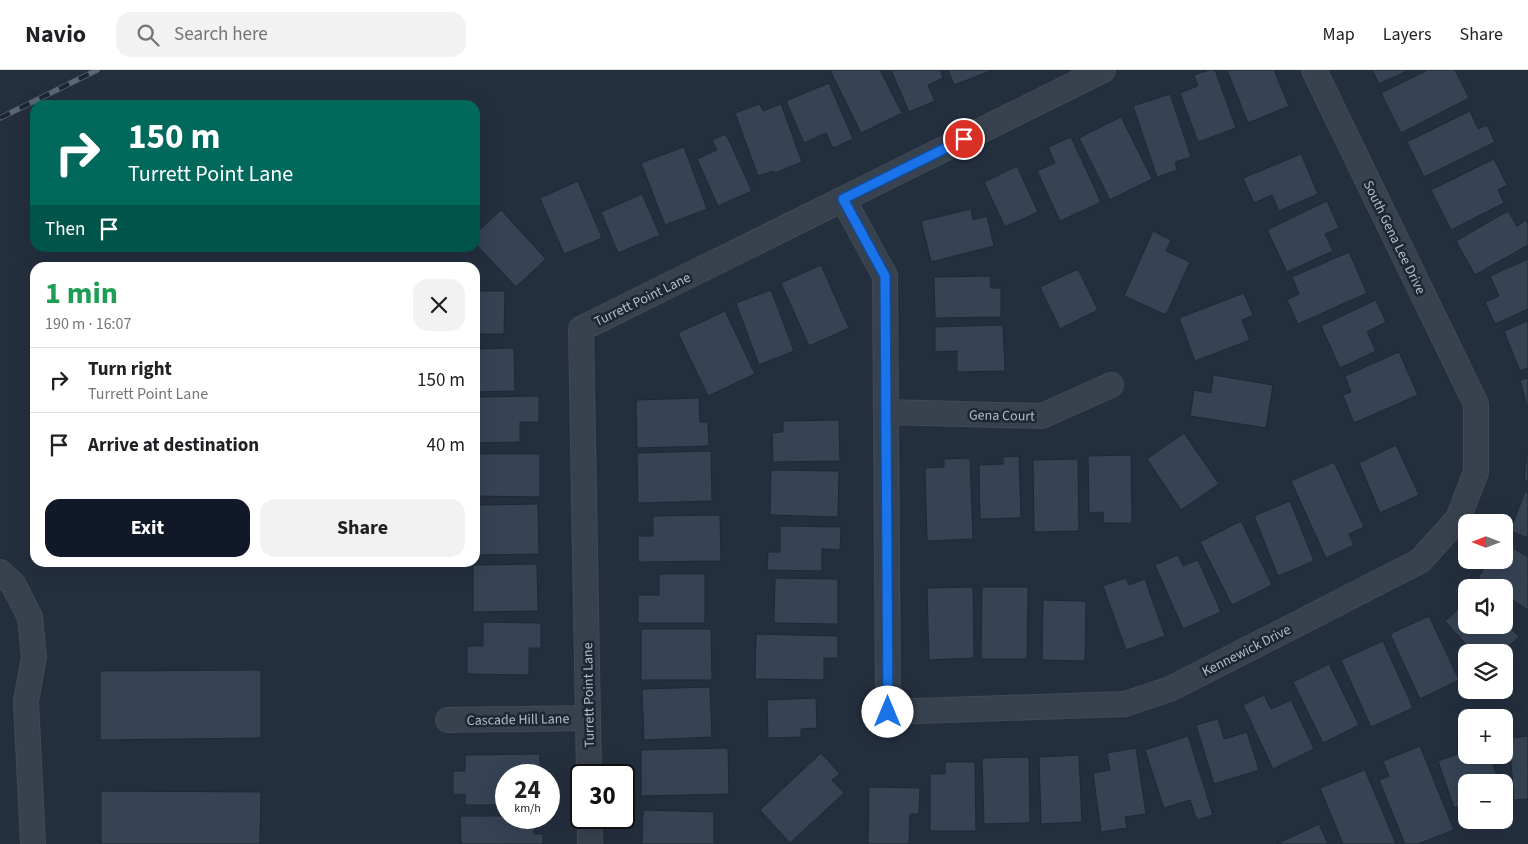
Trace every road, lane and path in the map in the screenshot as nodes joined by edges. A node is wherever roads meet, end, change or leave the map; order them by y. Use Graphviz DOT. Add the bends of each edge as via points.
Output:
graph roads {
  1 [pos="1103,70"];
  2 [pos="1314,70"];
  3 [pos="843,199"];
  4 [pos="1111,385"];
  5 [pos="1476,404"];
  6 [pos="886,412"];
  7 [pos="0,572"];
  8 [pos="588,718"];
  9 [pos="448,720"];
  10 [pos="589,764"];
  11 [pos="590,829"];
  12 [pos="33,844"];
  13 [pos="590,844"];
  1 -- 3 [label="street, Turrett Point Lane"];
  2 -- 5 [label="street, South Gena Lee Drive"];
  3 -- 6 [label="street" via="885,276"];
  3 -- 8 [label="street, Turrett Point Lane" via="581,329"];
  4 -- 6 [label="street, Gena Court" via="1042,416"];
  5 -- 6 [label="street, Kennewick Drive" via="1476,472 1458,519 1420,561 1170,689 1125,704 888,712"];
  7 -- 12 [label="street" via="13,584 30,617 34,657 26,701"];
  8 -- 9 [label="street, Cascade Hill Lane"];
  8 -- 10 [label="street, Turrett Point Lane"];
  11 -- 13 [label="street"];
}
